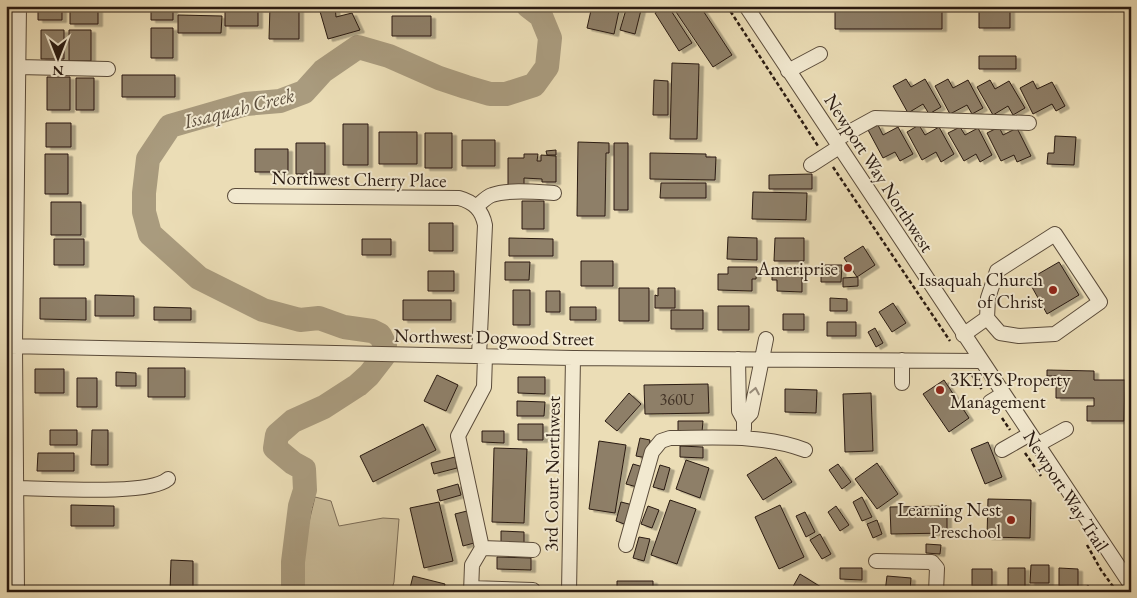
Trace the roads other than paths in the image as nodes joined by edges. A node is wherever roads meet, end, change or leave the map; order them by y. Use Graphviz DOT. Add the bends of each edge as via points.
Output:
graph roads {
  1 [pos="18,6"];
  2 [pos="746,6"];
  3 [pos="820,54"];
  4 [pos="18,67"];
  5 [pos="108,69"];
  6 [pos="788,71"];
  7 [pos="1029,123"];
  8 [pos="837,144"];
  9 [pos="811,165"];
  10 [pos="554,193"];
  11 [pos="235,196"];
  12 [pos="478,209"];
  13 [pos="987,318"];
  14 [pos="963,335"];
  15 [pos="766,339"];
  16 [pos="11,346"];
  17 [pos="482,356"];
  18 [pos="573,358"];
  19 [pos="738,359"];
  20 [pos="762,360"];
  21 [pos="902,360"];
  22 [pos="981,361"];
  23 [pos="902,383"];
  24 [pos="1003,394"];
  25 [pos="990,402"];
  26 [pos="744,420"];
  27 [pos="11,424"];
  28 [pos="1066,429"];
  29 [pos="744,439"];
  30 [pos="1034,440"];
  31 [pos="805,450"];
  32 [pos="1002,450"];
  33 [pos="11,454"];
  34 [pos="168,479"];
  35 [pos="13,496"];
  36 [pos="626,545"];
  37 [pos="482,548"];
  38 [pos="533,550"];
  39 [pos="876,561"];
  40 [pos="1131,585"];
  41 [pos="471,590"];
  42 [pos="533,590"];
  43 [pos="18,592"];
  44 [pos="569,592"];
  45 [pos="936,592"];
  1 -- 4 [label="street"];
  2 -- 6 [label="street, Newport Way Northwest"];
  3 -- 6 [label="street"];
  4 -- 5 [label="street"];
  4 -- 16 [label="street"];
  6 -- 8 [label="street, Newport Way Northwest"];
  7 -- 8 [label="street" via="875,118"];
  8 -- 9 [label="street"];
  8 -- 14 [label="street, Newport Way Northwest"];
  10 -- 12 [label="street" via="493,194"];
  11 -- 12 [label="street, Northwest Cherry Place" via="459,198"];
  12 -- 17 [label="street" via="485,225"];
  13 -- 13 [label="street" via="1000,333 1019,336 1055,334 1100,302 1055,234 997,271 988,298"];
  13 -- 14 [label="street"];
  14 -- 22 [label="street, Newport Way Northwest"];
  15 -- 20 [label="street"];
  16 -- 17 [label="street, Northwest Dogwood Street"];
  16 -- 27 [label="street"];
  17 -- 18 [label="street, Northwest Dogwood Street"];
  17 -- 37 [label="street" via="484,387 458,436"];
  18 -- 19 [label="street, Northwest Dogwood Street"];
  18 -- 44 [label="street, 3rd Court Northwest"];
  19 -- 20 [label="street, Northwest Dogwood Street"];
  19 -- 26 [label="street" via="739,411"];
  20 -- 21 [label="street, Northwest Dogwood Street"];
  26 -- 20 [label="street, one-way" via="751,413"];
  21 -- 22 [label="street, Northwest Dogwood Street"];
  21 -- 23 [label="street"];
  22 -- 24 [label="street, Newport Way Northwest"];
  24 -- 25 [label="street"];
  24 -- 30 [label="street, Newport Way Northwest"];
  26 -- 29 [label="street"];
  27 -- 33 [label="street"];
  28 -- 30 [label="street"];
  29 -- 31 [label="street" via="788,443"];
  29 -- 36 [label="street" via="670,438 661,441 652,452"];
  30 -- 32 [label="street" via="1018,442"];
  30 -- 40 [label="street, Newport Way Northwest"];
  33 -- 35 [label="street"];
  34 -- 35 [label="street" via="163,484 140,488"];
  35 -- 43 [label="street"];
  37 -- 38 [label="street"];
  37 -- 41 [label="street" via="472,565"];
  39 -- 45 [label="street" via="932,562 937,568"];
  41 -- 42 [label="street"];
}
